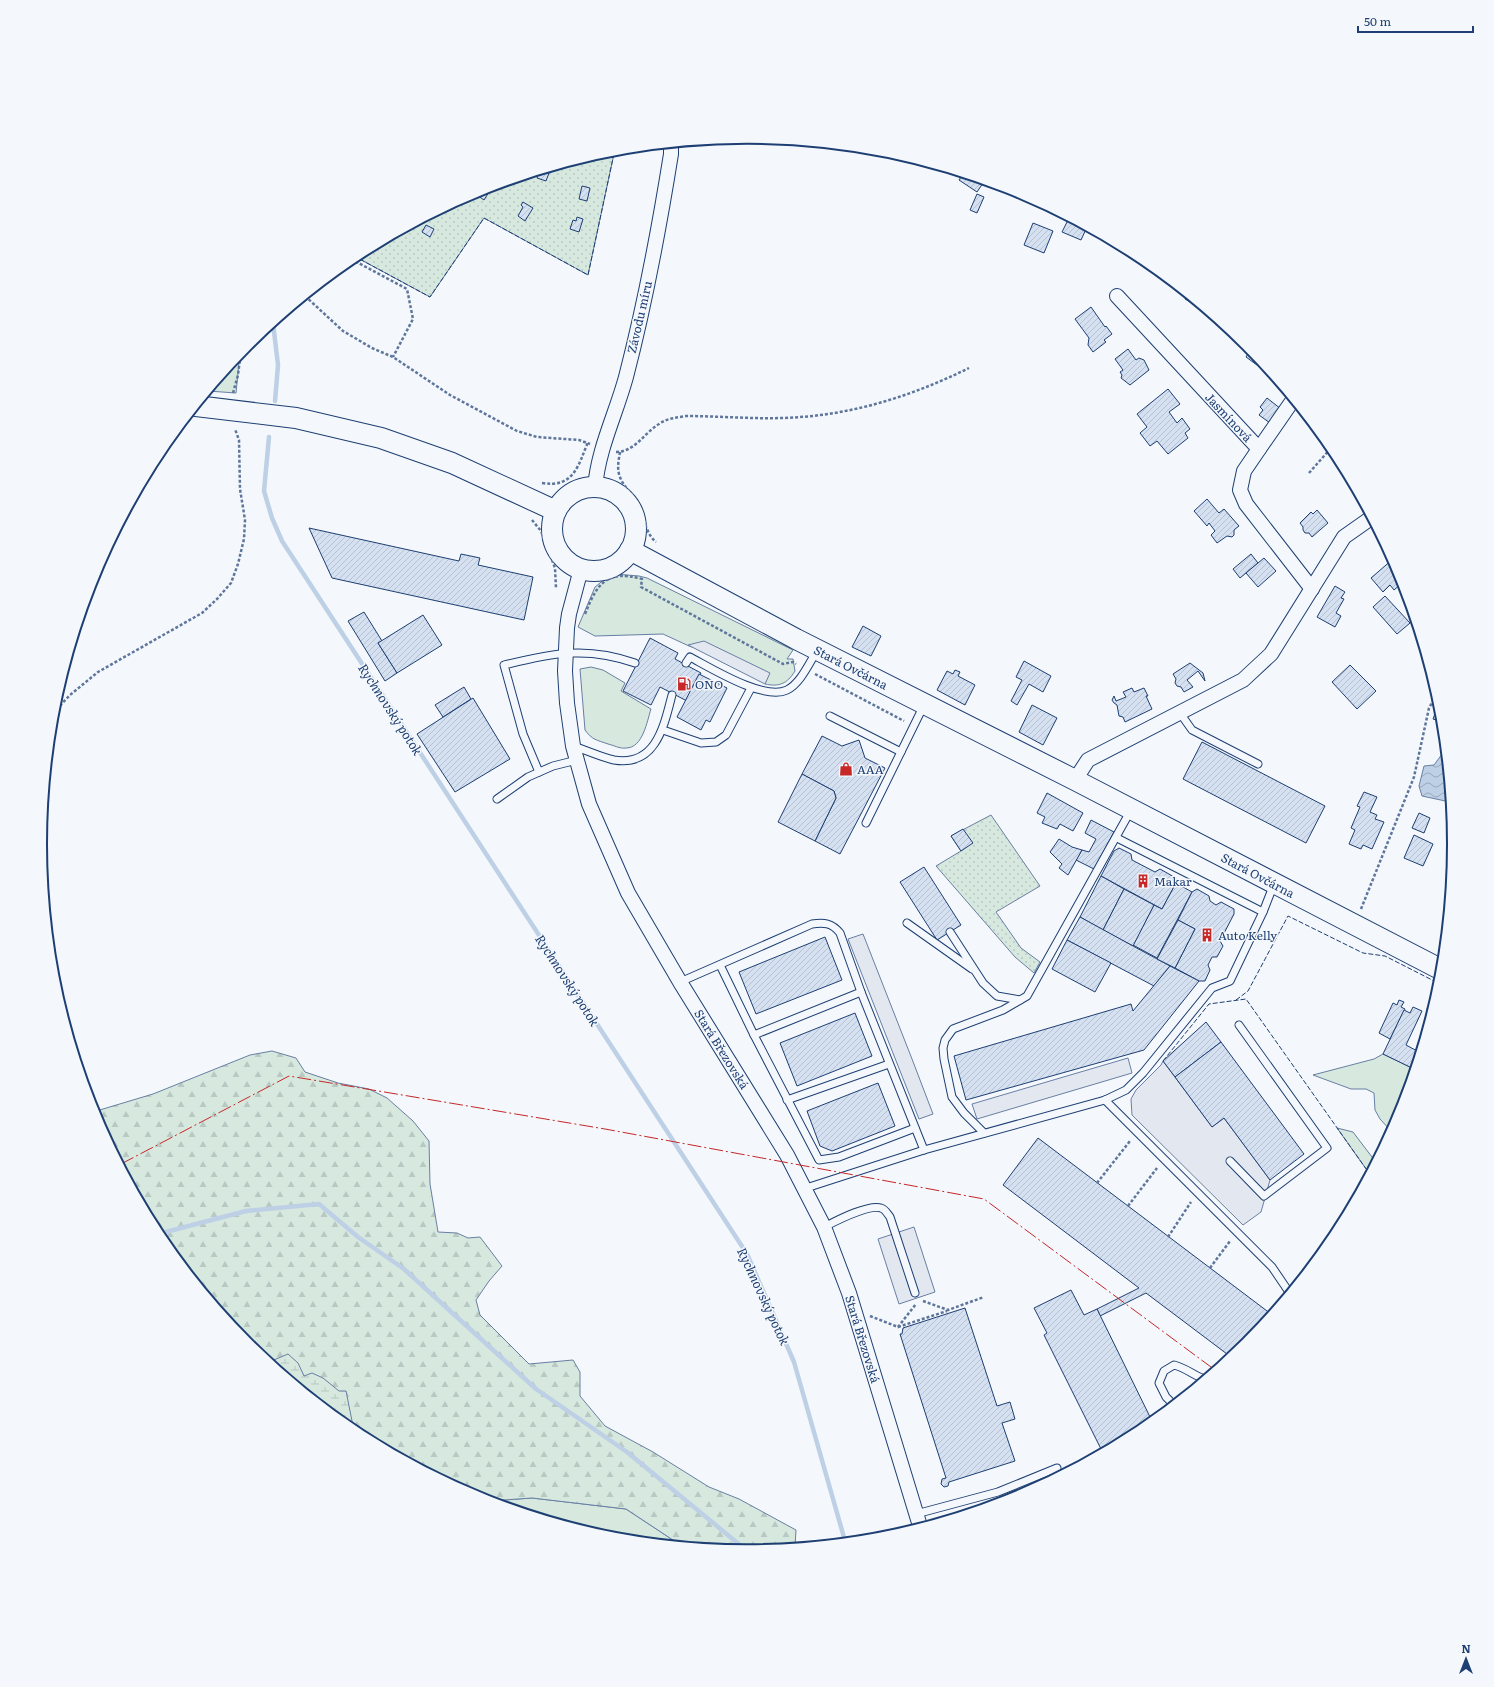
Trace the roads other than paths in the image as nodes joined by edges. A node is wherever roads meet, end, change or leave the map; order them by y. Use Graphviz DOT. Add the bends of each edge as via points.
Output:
graph roads {
  1 [pos="671,148"];
  2 [pos="1117,296"];
  3 [pos="1291,403"];
  4 [pos="201,407"];
  5 [pos="1259,449"];
  6 [pos="595,488"];
  7 [pos="556,511"];
  8 [pos="1368,520"];
  9 [pos="630,550"];
  10 [pos="582,569"];
  11 [pos="1312,589"];
  12 [pos="817,650"];
  13 [pos="565,653"];
  14 [pos="635,663"];
  15 [pos="686,663"];
  16 [pos="751,688"];
  17 [pos="672,695"];
  18 [pos="924,705"];
  19 [pos="1180,713"];
  20 [pos="830,716"];
  21 [pos="663,730"];
  22 [pos="902,752"];
  23 [pos="575,753"];
  24 [pos="1258,764"];
  25 [pos="539,772"];
  26 [pos="1075,780"];
  27 [pos="496,799"];
  28 [pos="1132,809"];
  29 [pos="866,823"];
  30 [pos="1117,838"];
  31 [pos="1274,884"];
  32 [pos="1263,912"];
  33 [pos="907,923"];
  34 [pos="950,932"];
  35 [pos="720,965"];
  36 [pos="1436,967"];
  37 [pos="976,972"];
  38 [pos="680,982"];
  39 [pos="861,992"];
  40 [pos="1020,1000"];
  41 [pos="1239,1025"];
  42 [pos="754,1035"];
  43 [pos="889,1064"];
  44 [pos="787,1100"];
  45 [pos="1105,1100"];
  46 [pos="915,1128"];
  47 [pos="984,1133"];
  48 [pos="924,1150"];
  49 [pos="1230,1161"];
  50 [pos="803,1189"];
  51 [pos="824,1226"];
  52 [pos="1287,1289"];
  53 [pos="915,1292"];
  54 [pos="1200,1377"];
  55 [pos="1170,1401"];
  56 [pos="1057,1468"];
  57 [pos="918,1520"];
  1 -- 6 [label="street, Závodu míru" via="659,234 626,376 603,449"];
  2 -- 5 [label="street, Jasmínová"];
  3 -- 5 [label="street"];
  4 -- 7 [label="main road" via="296,418 381,438 452,463"];
  5 -- 11 [label="street, Jasmínová" via="1244,471 1240,490 1246,504"];
  6 -- 7 [label="main road" via="582,489 574,493"];
  6 -- 9 [label="main road" via="616,494 629,506 635,528"];
  7 -- 10 [label="main road" via="552,528 556,546 566,560"];
  8 -- 11 [label="street" via="1344,537"];
  9 -- 10 [label="main road" via="622,560 611,567"];
  9 -- 12 [label="main road, Stará Ovčárna"];
  10 -- 13 [label="street, Stará Březovská" via="569,614"];
  11 -- 19 [label="street" via="1271,654 1243,680"];
  12 -- 16 [label="lane" via="800,679 787,690 772,692"];
  12 -- 18 [label="main road, Stará Ovčárna"];
  13 -- 14 [label="lane" via="599,653"];
  13 -- 23 [label="street, Stará Březovská" via="567,703"];
  13 -- 25 [label="lane" via="539,656 504,665 523,734"];
  15 -- 16 [label="lane" via="690,657"];
  16 -- 21 [label="lane" via="726,734 716,742 701,742"];
  17 -- 21 [label="lane"];
  18 -- 22 [label="lane"];
  18 -- 26 [label="main road, Stará Ovčárna"];
  19 -- 24 [label="lane" via="1192,730"];
  19 -- 26 [label="street" via="1088,760"];
  20 -- 22 [label="lane"];
  21 -- 23 [label="lane" via="651,750 632,760 614,760"];
  22 -- 29 [label="lane"];
  23 -- 25 [label="lane"];
  23 -- 38 [label="street, Stará Březovská" via="589,804 628,893"];
  25 -- 27 [label="lane"];
  26 -- 28 [label="main road, Stará Ovčárna"];
  28 -- 30 [label="lane"];
  28 -- 31 [label="main road, Stará Ovčárna"];
  30 -- 32 [label="lane"];
  30 -- 40 [label="lane" via="1028,996"];
  31 -- 32 [label="lane"];
  31 -- 36 [label="main road, Stará Ovčárna"];
  32 -- 45 [label="lane" via="1230,981 1212,988 1143,1073 1126,1090"];
  33 -- 37 [label="lane"];
  34 -- 37 [label="lane"];
  35 -- 38 [label="lane"];
  35 -- 39 [label="lane" via="821,922 835,927 840,932"];
  35 -- 42 [label="lane"];
  37 -- 40 [label="lane" via="997,996"];
  38 -- 50 [label="street, Stará Březovská" via="787,1155"];
  39 -- 42 [label="lane"];
  39 -- 43 [label="lane"];
  40 -- 47 [label="lane" via="1003,1010 953,1029 945,1040 943,1048 952,1097"];
  41 -- 49 [label="lane" via="1327,1148 1264,1196"];
  42 -- 44 [label="lane"];
  43 -- 44 [label="lane"];
  43 -- 46 [label="lane"];
  44 -- 46 [label="lane" via="819,1160 839,1157"];
  45 -- 47 [label="lane"];
  45 -- 52 [label="lane" via="1272,1267"];
  46 -- 48 [label="lane"];
  47 -- 48 [label="lane"];
  48 -- 50 [label="lane"];
  50 -- 51 [label="street, Stará Březovská"];
  51 -- 53 [label="lane" via="870,1208 880,1207 886,1211 890,1216"];
  51 -- 57 [label="street, Stará Březovská" via="849,1292"];
  54 -- 55 [label="lane" via="1174,1365 1164,1371 1159,1383"];
  56 -- 57 [label="lane"];
}
